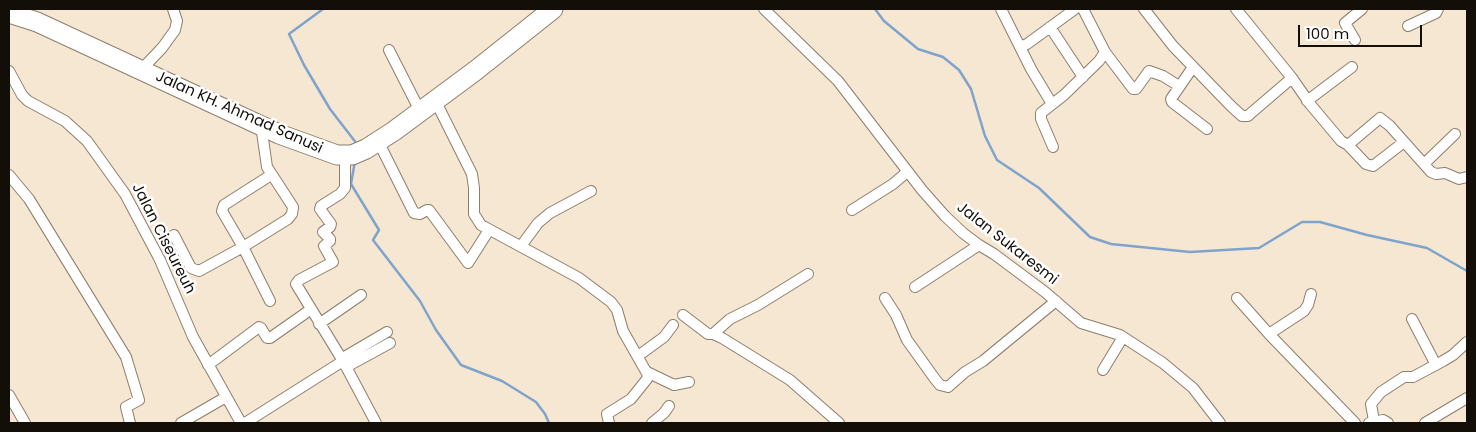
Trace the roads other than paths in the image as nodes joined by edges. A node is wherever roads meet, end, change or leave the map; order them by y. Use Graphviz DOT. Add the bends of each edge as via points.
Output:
graph roads {
  1 [pos="173,9"];
  2 [pos="553,9"];
  3 [pos="764,9"];
  4 [pos="1001,9"];
  5 [pos="1075,9"];
  6 [pos="1083,9"];
  7 [pos="1145,9"];
  8 [pos="1236,9"];
  9 [pos="1362,9"];
  10 [pos="1438,9"];
  11 [pos="16,13"];
  12 [pos="1408,26"];
  13 [pos="1050,27"];
  14 [pos="1355,40"];
  15 [pos="1020,47"];
  16 [pos="389,50"];
  17 [pos="1105,52"];
  18 [pos="1193,67"];
  19 [pos="1352,67"];
  20 [pos="141,70"];
  21 [pos="9,71"];
  22 [pos="1083,77"];
  23 [pos="1292,78"];
  24 [pos="1178,86"];
  25 [pos="1308,101"];
  26 [pos="1052,104"];
  27 [pos="427,106"];
  28 [pos="261,125"];
  29 [pos="1207,129"];
  30 [pos="279,134"];
  31 [pos="1455,134"];
  32 [pos="1404,142"];
  33 [pos="1348,145"];
  34 [pos="1053,147"];
  35 [pos="360,150"];
  36 [pos="264,153"];
  37 [pos="1424,164"];
  38 [pos="907,172"];
  39 [pos="9,175"];
  40 [pos="271,175"];
  41 [pos="1467,177"];
  42 [pos="591,191"];
  43 [pos="852,210"];
  44 [pos="489,230"];
  45 [pos="174,235"];
  46 [pos="980,245"];
  47 [pos="521,246"];
  48 [pos="243,248"];
  49 [pos="808,274"];
  50 [pos="915,287"];
  51 [pos="1311,294"];
  52 [pos="361,295"];
  53 [pos="885,298"];
  54 [pos="1237,298"];
  55 [pos="270,301"];
  56 [pos="1056,301"];
  57 [pos="310,310"];
  58 [pos="683,315"];
  59 [pos="1412,319"];
  60 [pos="319,324"];
  61 [pos="673,325"];
  62 [pos="387,332"];
  63 [pos="713,334"];
  64 [pos="1269,334"];
  65 [pos="1123,337"];
  66 [pos="1467,342"];
  67 [pos="390,343"];
  68 [pos="638,356"];
  69 [pos="343,362"];
  70 [pos="208,365"];
  71 [pos="1436,365"];
  72 [pos="1103,370"];
  73 [pos="647,372"];
  74 [pos="689,382"];
  75 [pos="226,397"];
  76 [pos="1467,398"];
  77 [pos="10,400"];
  78 [pos="669,406"];
  79 [pos="1372,422"];
  80 [pos="26,423"];
  81 [pos="130,423"];
  82 [pos="181,423"];
  83 [pos="241,423"];
  84 [pos="245,423"];
  85 [pos="376,423"];
  86 [pos="609,423"];
  87 [pos="652,423"];
  88 [pos="840,423"];
  89 [pos="1220,423"];
  90 [pos="1355,423"];
  91 [pos="1388,423"];
  92 [pos="1425,423"];
  1 -- 20 [label="street" via="177,22 175,30"];
  2 -- 27 [label="highway"];
  3 -- 38 [label="street, Jalan Sukaresmi" via="838,81"];
  4 -- 15 [label="street"];
  5 -- 13 [label="street"];
  6 -- 17 [label="street"];
  7 -- 18 [label="street" via="1164,37"];
  8 -- 23 [label="street"];
  9 -- 14 [label="street" via="1346,24"];
  10 -- 12 [label="street"];
  11 -- 20 [label="highway, Jalan KH. Ahmad Sanusi"];
  13 -- 15 [label="street"];
  13 -- 22 [label="street"];
  15 -- 26 [label="street"];
  16 -- 27 [label="street"];
  17 -- 22 [label="street"];
  17 -- 24 [label="street" via="1133,89 1149,71"];
  18 -- 23 [label="street" via="1245,117"];
  18 -- 24 [label="street"];
  19 -- 25 [label="street"];
  20 -- 28 [label="highway, Jalan KH. Ahmad Sanusi"];
  21 -- 70 [label="street, Jalan Ciseureuh" via="28,101 77,131 114,179 160,260"];
  22 -- 26 [label="street"];
  23 -- 25 [label="street"];
  24 -- 29 [label="street" via="1172,102"];
  25 -- 33 [label="street"];
  26 -- 34 [label="street" via="1041,115"];
  27 -- 35 [label="highway"];
  27 -- 44 [label="street" via="472,174 474,214"];
  28 -- 30 [label="highway, Jalan KH. Ahmad Sanusi"];
  28 -- 36 [label="street"];
  30 -- 35 [label="highway, Jalan KH. Ahmad Sanusi" via="337,155"];
  30 -- 36 [label="street"];
  31 -- 37 [label="street"];
  32 -- 33 [label="street" via="1373,166 1366,164"];
  32 -- 33 [label="street" via="1380,118"];
  32 -- 37 [label="street"];
  35 -- 44 [label="street" via="414,213 429,210 468,262"];
  35 -- 57 [label="street" via="345,188 320,209 331,224 323,232 330,239 324,246 333,262 296,282"];
  36 -- 40 [label="street"];
  37 -- 41 [label="street" via="1434,173 1445,173 1459,180"];
  38 -- 43 [label="street"];
  38 -- 46 [label="street, Jalan Sukaresmi" via="945,216"];
  39 -- 81 [label="street" via="29,199 126,357 138,400 126,407"];
  40 -- 48 [label="street" via="224,205 224,216"];
  40 -- 48 [label="street" via="291,203 292,214 288,220"];
  42 -- 47 [label="street" via="544,218"];
  44 -- 47 [label="street"];
  45 -- 48 [label="street" via="194,270"];
  46 -- 50 [label="street"];
  46 -- 56 [label="street, Jalan Sukaresmi"];
  47 -- 68 [label="street" via="579,278 611,302"];
  48 -- 55 [label="street"];
  49 -- 63 [label="street" via="730,319"];
  51 -- 64 [label="street" via="1304,312"];
  52 -- 60 [label="street"];
  53 -- 56 [label="street" via="907,340 940,385 948,387"];
  54 -- 64 [label="street"];
  56 -- 65 [label="street, Jalan Sukaresmi" via="1081,323"];
  57 -- 60 [label="street"];
  57 -- 70 [label="street" via="270,338 259,327"];
  58 -- 63 [label="street" via="708,334"];
  59 -- 71 [label="street"];
  60 -- 69 [label="street"];
  61 -- 68 [label="street"];
  62 -- 69 [label="street"];
  63 -- 88 [label="street" via="794,384"];
  64 -- 90 [label="street"];
  65 -- 72 [label="street"];
  65 -- 89 [label="street, Jalan Sukaresmi" via="1163,363 1193,388"];
  66 -- 71 [label="street"];
  67 -- 69 [label="street"];
  68 -- 73 [label="street"];
  69 -- 84 [label="street"];
  69 -- 85 [label="street"];
  70 -- 75 [label="street, Jalan Ciseureuh"];
  71 -- 79 [label="street" via="1398,381 1376,397 1371,406"];
  73 -- 74 [label="street" via="674,385"];
  73 -- 86 [label="street" via="647,379 631,399 607,414"];
  75 -- 82 [label="street"];
  75 -- 83 [label="street, Jalan Ciseureuh"];
  76 -- 92 [label="street"];
  77 -- 80 [label="street"];
  78 -- 87 [label="street"];
  79 -- 91 [label="street" via="1383,420"];
}
